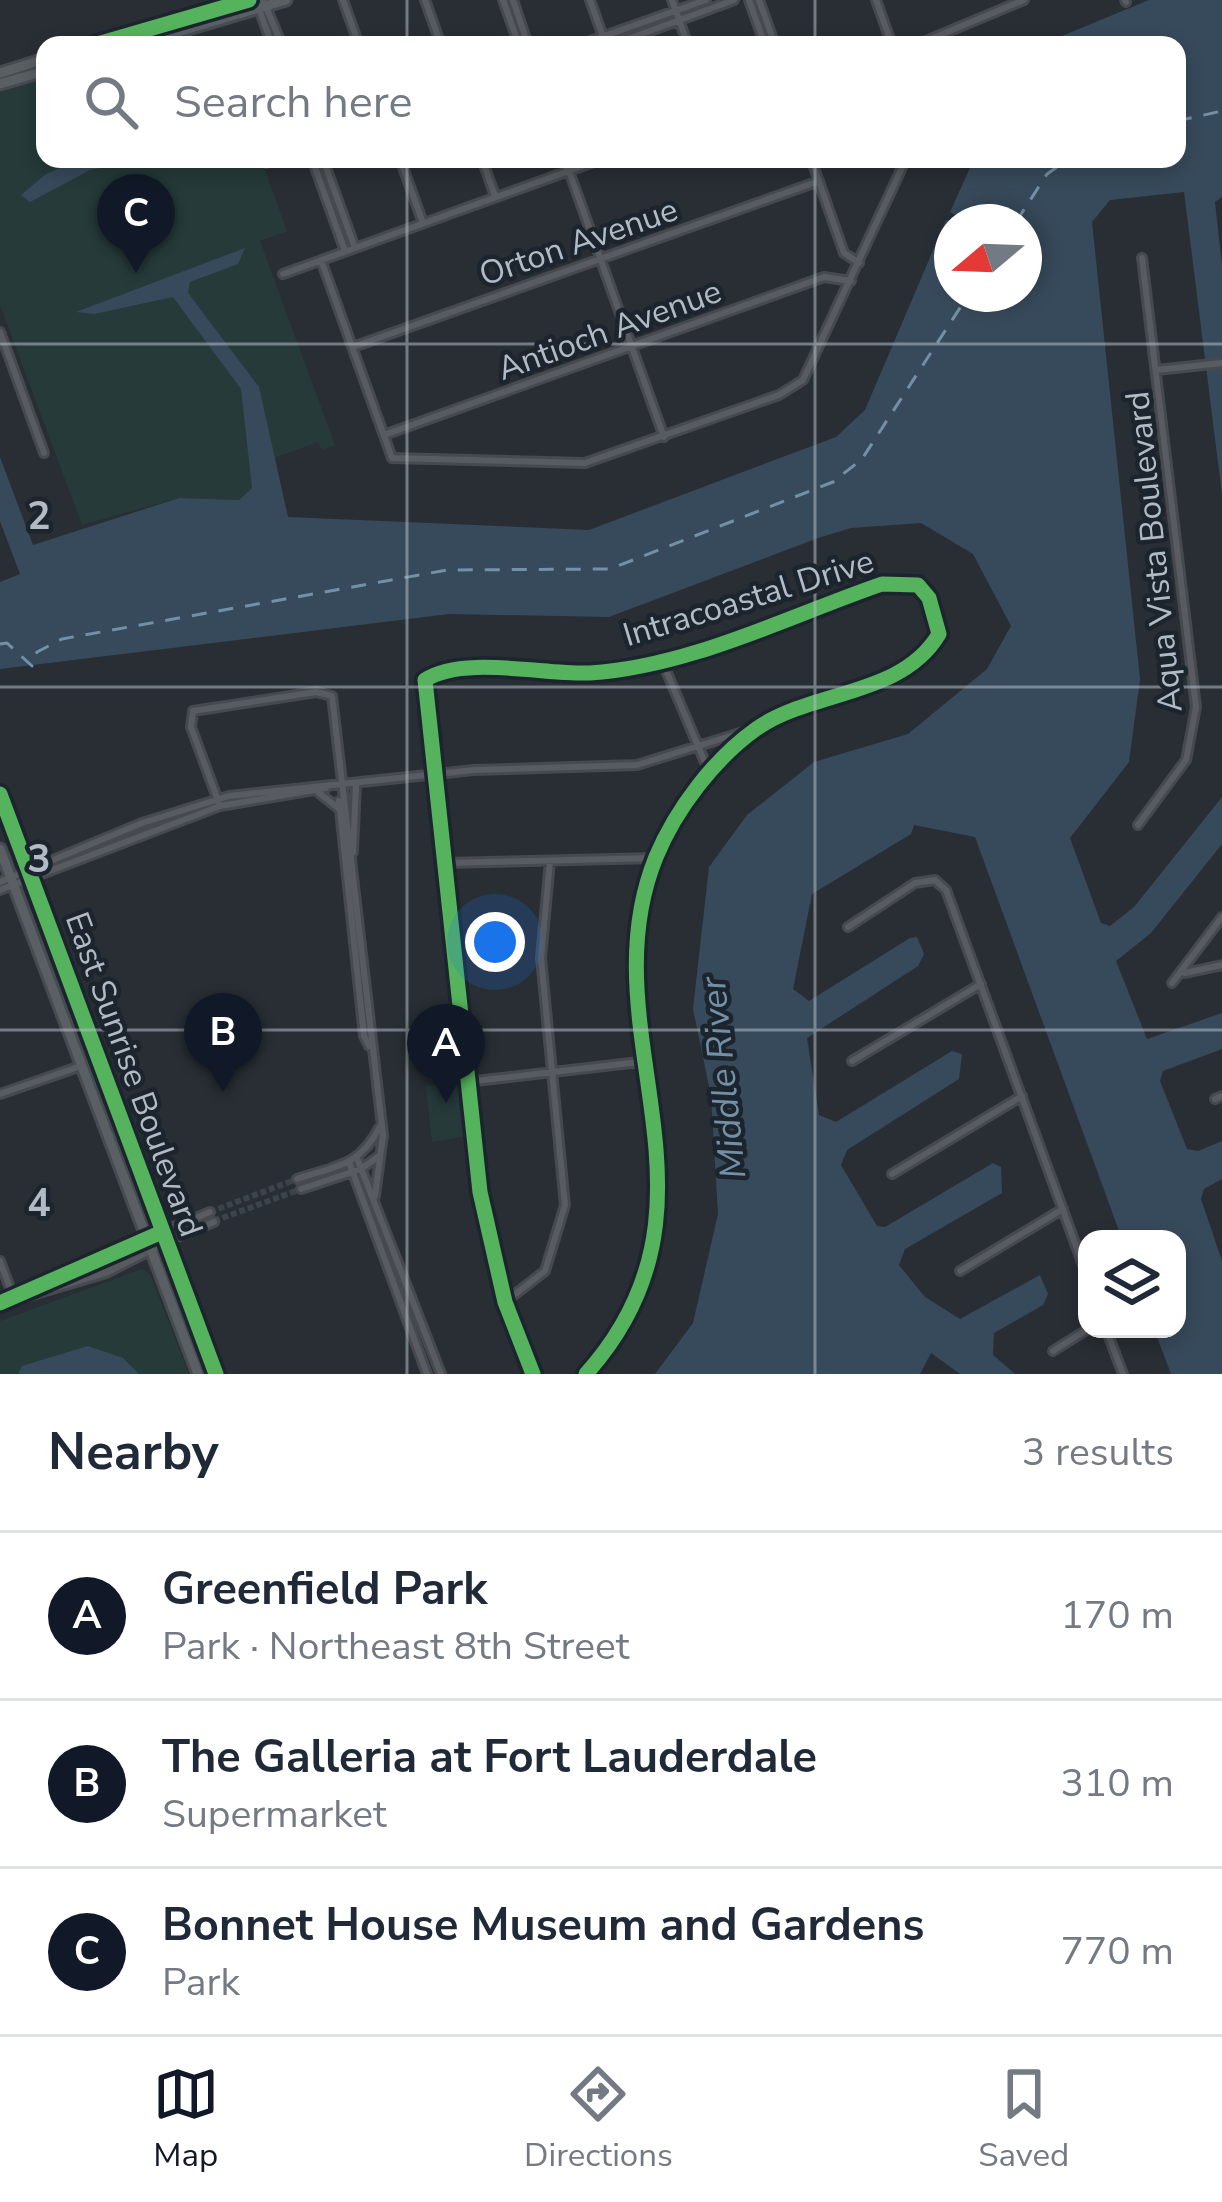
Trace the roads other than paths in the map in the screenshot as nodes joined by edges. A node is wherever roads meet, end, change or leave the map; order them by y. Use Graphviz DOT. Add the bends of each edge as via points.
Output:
graph roads {
  1 [pos="249,0"];
  2 [pos="286,0"];
  3 [pos="343,0"];
  4 [pos="425,0"];
  5 [pos="508,0"];
  6 [pos="590,0"];
  7 [pos="672,0"];
  8 [pos="706,0"];
  9 [pos="734,0"];
  10 [pos="749,0"];
  11 [pos="759,0"];
  12 [pos="877,0"];
  13 [pos="1024,0"];
  14 [pos="262,3"];
  15 [pos="676,10"];
  16 [pos="679,20"];
  17 [pos="125,36"];
  18 [pos="161,36"];
  19 [pos="275,36"];
  20 [pos="356,36"];
  21 [pos="438,36"];
  22 [pos="517,36"];
  23 [pos="525,36"];
  24 [pos="605,36"];
  25 [pos="620,36"];
  26 [pos="627,36"];
  27 [pos="685,36"];
  28 [pos="762,36"];
  29 [pos="772,36"];
  30 [pos="889,36"];
  31 [pos="938,36"];
  32 [pos="36,62"];
  33 [pos="0,73"];
  34 [pos="36,74"];
  35 [pos="0,84"];
  36 [pos="315,168"];
  37 [pos="326,168"];
  38 [pos="403,168"];
  39 [pos="485,168"];
  40 [pos="567,168"];
  41 [pos="577,168"];
  42 [pos="814,168"];
  43 [pos="902,168"];
  44 [pos="569,171"];
  45 [pos="819,181"];
  46 [pos="337,196"];
  47 [pos="495,196"];
  48 [pos="327,200"];
  49 [pos="423,223"];
  50 [pos="355,248"];
  51 [pos="345,251"];
  52 [pos="600,258"];
  53 [pos="1142,258"];
  54 [pos="321,260"];
  55 [pos="859,263"];
  56 [pos="283,274"];
  57 [pos="851,280"];
  58 [pos="0,332"];
  59 [pos="631,346"];
  60 [pos="352,347"];
  61 [pos="1222,363"];
  62 [pos="1157,370"];
  63 [pos="384,436"];
  64 [pos="664,437"];
  65 [pos="44,453"];
  66 [pos="662,661"];
  67 [pos="758,727"];
  68 [pos="695,749"];
  69 [pos="433,774"];
  70 [pos="710,774"];
  71 [pos="356,784"];
  72 [pos="334,786"];
  73 [pos="318,792"];
  74 [pos="0,794"];
  75 [pos="340,796"];
  76 [pos="219,803"];
  77 [pos="338,808"];
  78 [pos="1138,824"];
  79 [pos="0,849"];
  80 [pos="352,855"];
  81 [pos="656,858"];
  82 [pos="550,861"];
  83 [pos="442,863"];
  84 [pos="29,873"];
  85 [pos="6,883"];
  86 [pos="1222,916"];
  87 [pos="848,927"];
  88 [pos="1222,965"];
  89 [pos="1184,973"];
  90 [pos="1172,983"];
  91 [pos="981,984"];
  92 [pos="369,1046"];
  93 [pos="852,1060"];
  94 [pos="647,1061"];
  95 [pos="81,1066"];
  96 [pos="551,1071"];
  97 [pos="105,1080"];
  98 [pos="467,1082"];
  99 [pos="0,1094"];
  100 [pos="1022,1096"];
  101 [pos="379,1128"];
  102 [pos="381,1155"];
  103 [pos="353,1160"];
  104 [pos="357,1170"];
  105 [pos="892,1174"];
  106 [pos="297,1179"];
  107 [pos="301,1189"];
  108 [pos="375,1196"];
  109 [pos="1063,1209"];
  110 [pos="210,1212"];
  111 [pos="214,1222"];
  112 [pos="164,1237"];
  113 [pos="148,1248"];
  114 [pos="1078,1251"];
  115 [pos="0,1261"];
  116 [pos="960,1270"];
  117 [pos="14,1299"];
  118 [pos="506,1302"];
  119 [pos="0,1304"];
  120 [pos="1078,1335"];
  121 [pos="1109,1338"];
  122 [pos="1053,1351"];
  123 [pos="198,1374"];
  124 [pos="217,1374"];
  125 [pos="428,1374"];
  126 [pos="441,1374"];
  127 [pos="533,1374"];
  128 [pos="586,1374"];
  129 [pos="1123,1374"];
  1 -- 17 [label="main road"];
  2 -- 14 [label="main road"];
  3 -- 20 [label="street"];
  4 -- 21 [label="street"];
  5 -- 22 [label="street"];
  5 -- 23 [label="street"];
  6 -- 24 [label="street"];
  7 -- 15 [label="street"];
  8 -- 15 [label="street"];
  9 -- 16 [label="street"];
  10 -- 28 [label="street"];
  11 -- 29 [label="street"];
  12 -- 30 [label="street"];
  13 -- 31 [label="street"];
  14 -- 18 [label="main road"];
  14 -- 19 [label="street"];
  15 -- 16 [label="street"];
  15 -- 25 [label="street"];
  16 -- 26 [label="street"];
  16 -- 27 [label="street"];
  32 -- 33 [label="main road"];
  34 -- 35 [label="main road"];
  36 -- 48 [label="street"];
  37 -- 46 [label="street"];
  38 -- 49 [label="street"];
  39 -- 47 [label="street"];
  40 -- 44 [label="street"];
  41 -- 44 [label="street"];
  42 -- 45 [label="street"];
  43 -- 55 [label="street"];
  44 -- 47 [label="street"];
  44 -- 52 [label="street"];
  45 -- 52 [label="street, Orton Avenue"];
  45 -- 55 [label="street" via="844,253"];
  46 -- 48 [label="street"];
  46 -- 50 [label="street"];
  47 -- 49 [label="street"];
  48 -- 51 [label="street"];
  49 -- 50 [label="street"];
  50 -- 51 [label="street"];
  51 -- 54 [label="street"];
  52 -- 59 [label="street"];
  52 -- 60 [label="street, Orton Avenue"];
  53 -- 62 [label="street, Aqua Vista Boulevard"];
  54 -- 56 [label="street"];
  54 -- 60 [label="street"];
  55 -- 57 [label="street"];
  57 -- 59 [label="street, Antioch Avenue" via="824,277"];
  57 -- 64 [label="street" via="798,385"];
  58 -- 65 [label="street"];
  59 -- 63 [label="street, Antioch Avenue"];
  59 -- 64 [label="street"];
  60 -- 63 [label="street"];
  61 -- 62 [label="street"];
  62 -- 78 [label="street, Aqua Vista Boulevard" via="1196,718 1182,768"];
  63 -- 64 [label="street" via="392,458 578,464"];
  66 -- 67 [label="street, Intracoastal Drive" via="882,584 918,585 939,634 928,652 883,680"];
  66 -- 68 [label="street"];
  66 -- 69 [label="street, Intracoastal Drive" via="590,673 436,673 425,680"];
  67 -- 68 [label="street"];
  67 -- 70 [label="street"];
  68 -- 69 [label="street" via="637,765"];
  68 -- 70 [label="street"];
  69 -- 71 [label="street"];
  69 -- 83 [label="street"];
  70 -- 81 [label="street"];
  71 -- 72 [label="street"];
  71 -- 80 [label="street"];
  72 -- 73 [label="street"];
  72 -- 75 [label="street"];
  72 -- 76 [label="street"];
  72 -- 76 [label="street" via="337,711 329,694 193,711 191,727"];
  73 -- 76 [label="street"];
  73 -- 77 [label="street"];
  74 -- 84 [label="main road, East Sunrise Boulevard"];
  75 -- 77 [label="street"];
  75 -- 80 [label="street"];
  76 -- 84 [label="street"];
  77 -- 92 [label="street"];
  79 -- 85 [label="main road, East Sunrise Boulevard"];
  80 -- 92 [label="street"];
  81 -- 82 [label="street"];
  81 -- 94 [label="street" via="638,944"];
  82 -- 83 [label="street"];
  82 -- 96 [label="street" via="541,958"];
  83 -- 98 [label="street"];
  84 -- 85 [label="street"];
  84 -- 97 [label="main road, East Sunrise Boulevard"];
  85 -- 95 [label="main road, East Sunrise Boulevard"];
  86 -- 89 [label="street"];
  87 -- 91 [label="street" via="920,881 943,886"];
  88 -- 89 [label="street"];
  89 -- 90 [label="street"];
  91 -- 93 [label="street"];
  91 -- 100 [label="street"];
  92 -- 101 [label="street"];
  94 -- 96 [label="street"];
  94 -- 128 [label="street" via="657,1235 625,1322"];
  95 -- 97 [label="main road"];
  95 -- 99 [label="street"];
  95 -- 113 [label="main road, East Sunrise Boulevard"];
  96 -- 98 [label="street"];
  96 -- 118 [label="street" via="565,1205 544,1271"];
  97 -- 112 [label="main road, East Sunrise Boulevard"];
  98 -- 118 [label="street" via="480,1192"];
  100 -- 105 [label="street"];
  100 -- 109 [label="street"];
  101 -- 102 [label="street"];
  101 -- 103 [label="street"];
  102 -- 104 [label="street"];
  102 -- 108 [label="street"];
  103 -- 104 [label="street"];
  103 -- 106 [label="street"];
  104 -- 107 [label="street"];
  104 -- 108 [label="street"];
  104 -- 125 [label="street"];
  108 -- 126 [label="street"];
  109 -- 114 [label="street"];
  109 -- 116 [label="street"];
  110 -- 112 [label="street"];
  111 -- 112 [label="street"];
  112 -- 113 [label="street"];
  112 -- 124 [label="main road, East Sunrise Boulevard"];
  113 -- 117 [label="street"];
  113 -- 123 [label="main road, East Sunrise Boulevard"];
  115 -- 117 [label="street"];
  117 -- 119 [label="street"];
  118 -- 127 [label="street"];
  120 -- 122 [label="street"];
  121 -- 129 [label="street"];
}
